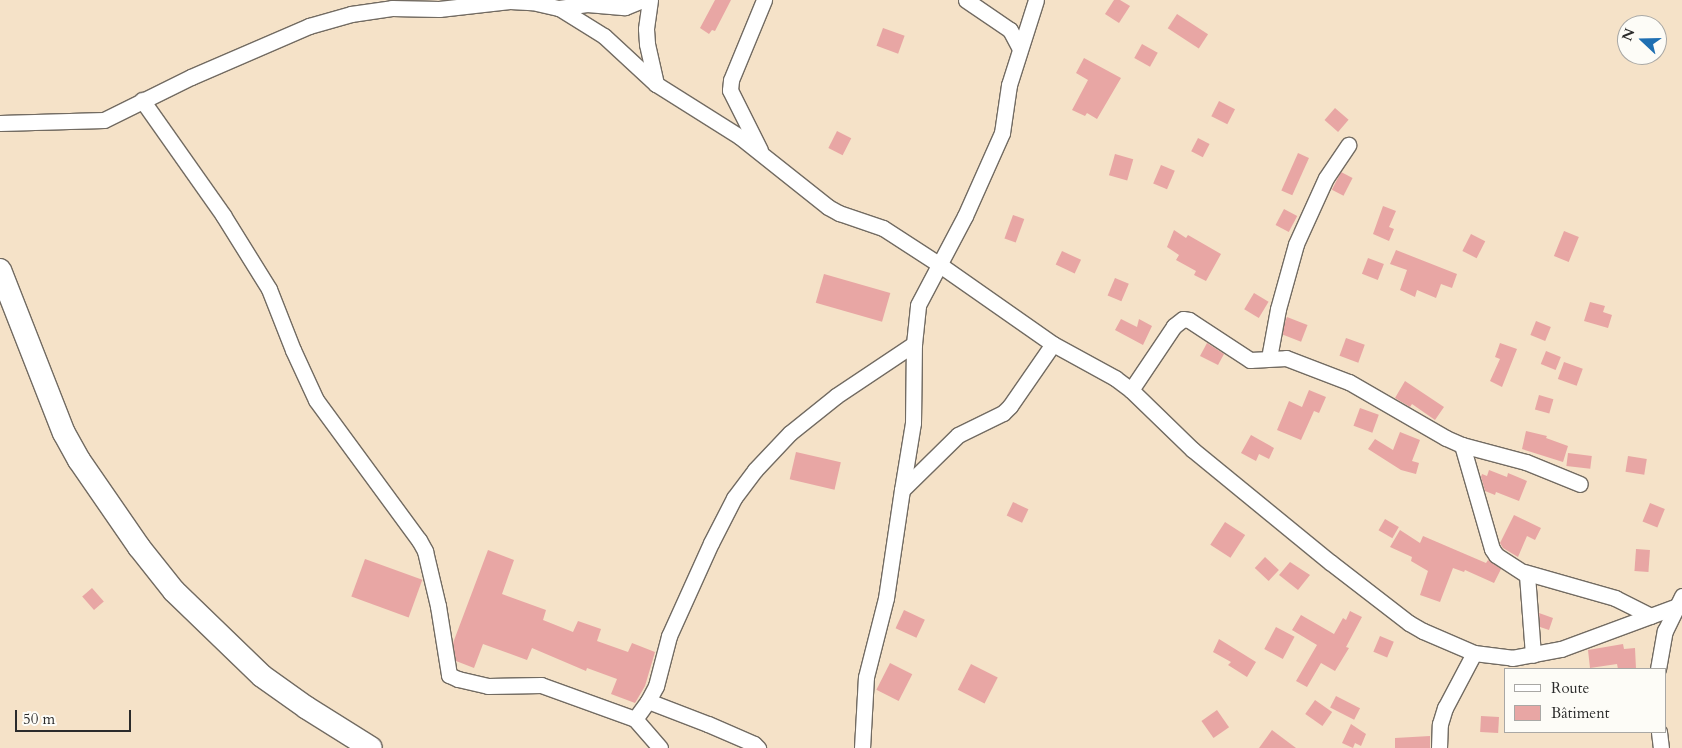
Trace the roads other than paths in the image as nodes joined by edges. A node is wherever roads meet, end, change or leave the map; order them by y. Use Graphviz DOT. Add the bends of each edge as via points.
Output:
graph roads {
  1 [pos="642,0"];
  2 [pos="650,0"];
  3 [pos="764,0"];
  4 [pos="966,0"];
  5 [pos="1036,0"];
  6 [pos="559,8"];
  7 [pos="1020,49"];
  8 [pos="656,84"];
  9 [pos="142,100"];
  10 [pos="0,123"];
  11 [pos="1348,145"];
  12 [pos="763,155"];
  13 [pos="940,265"];
  14 [pos="0,270"];
  15 [pos="914,344"];
  16 [pos="1053,344"];
  17 [pos="1269,358"];
  18 [pos="1131,390"];
  19 [pos="1462,446"];
  20 [pos="1580,484"];
  21 [pos="902,490"];
  22 [pos="1524,572"];
  23 [pos="1679,601"];
  24 [pos="1651,616"];
  25 [pos="1474,653"];
  26 [pos="1533,655"];
  27 [pos="1658,668"];
  28 [pos="648,701"];
  29 [pos="635,719"];
  30 [pos="1659,733"];
  31 [pos="371,748"];
  32 [pos="660,748"];
  33 [pos="758,748"];
  34 [pos="862,748"];
  35 [pos="1439,748"];
  36 [pos="1661,748"];
  1 -- 6 [label="street" via="625,7 587,4"];
  2 -- 8 [label="street" via="647,44"];
  3 -- 12 [label="street" via="731,80 730,90"];
  4 -- 7 [label="street" via="1010,30"];
  5 -- 7 [label="street"];
  6 -- 8 [label="street" via="604,36"];
  6 -- 9 [label="street" via="510,1 439,9 392,8 351,14 309,26"];
  7 -- 13 [label="street" via="1009,85 1002,134"];
  8 -- 12 [label="street"];
  9 -- 10 [label="street" via="104,120"];
  9 -- 29 [label="street" via="224,215 269,289 292,350 316,400 425,551 449,675 488,686 542,685"];
  11 -- 17 [label="street" via="1326,178 1296,244 1278,309"];
  12 -- 13 [label="street" via="828,207 883,228"];
  13 -- 15 [label="street" via="918,305"];
  13 -- 16 [label="street"];
  14 -- 31 [label="main road" via="64,433 139,547 174,591 262,676"];
  15 -- 21 [label="street" via="913,423"];
  15 -- 28 [label="street" via="836,396 790,433 734,498 669,636 656,686"];
  16 -- 18 [label="street"];
  16 -- 21 [label="street" via="1003,413 958,435"];
  17 -- 18 [label="street" via="1250,360 1183,319 1174,326"];
  17 -- 19 [label="street" via="1286,358 1349,382"];
  18 -- 25 [label="street" via="1194,450 1338,568 1410,623"];
  19 -- 20 [label="street" via="1526,462"];
  19 -- 22 [label="street" via="1492,549 1496,555"];
  21 -- 34 [label="street" via="886,598 866,677"];
  22 -- 24 [label="street" via="1615,598"];
  22 -- 26 [label="street" via="1527,575"];
  23 -- 24 [label="street"];
  23 -- 27 [label="street" via="1665,631"];
  24 -- 26 [label="street" via="1562,649"];
  25 -- 26 [label="street" via="1505,657"];
  25 -- 35 [label="street" via="1445,708 1440,724"];
  28 -- 29 [label="street"];
  28 -- 33 [label="street"];
  29 -- 32 [label="street"];
  30 -- 36 [label="street"];
}
